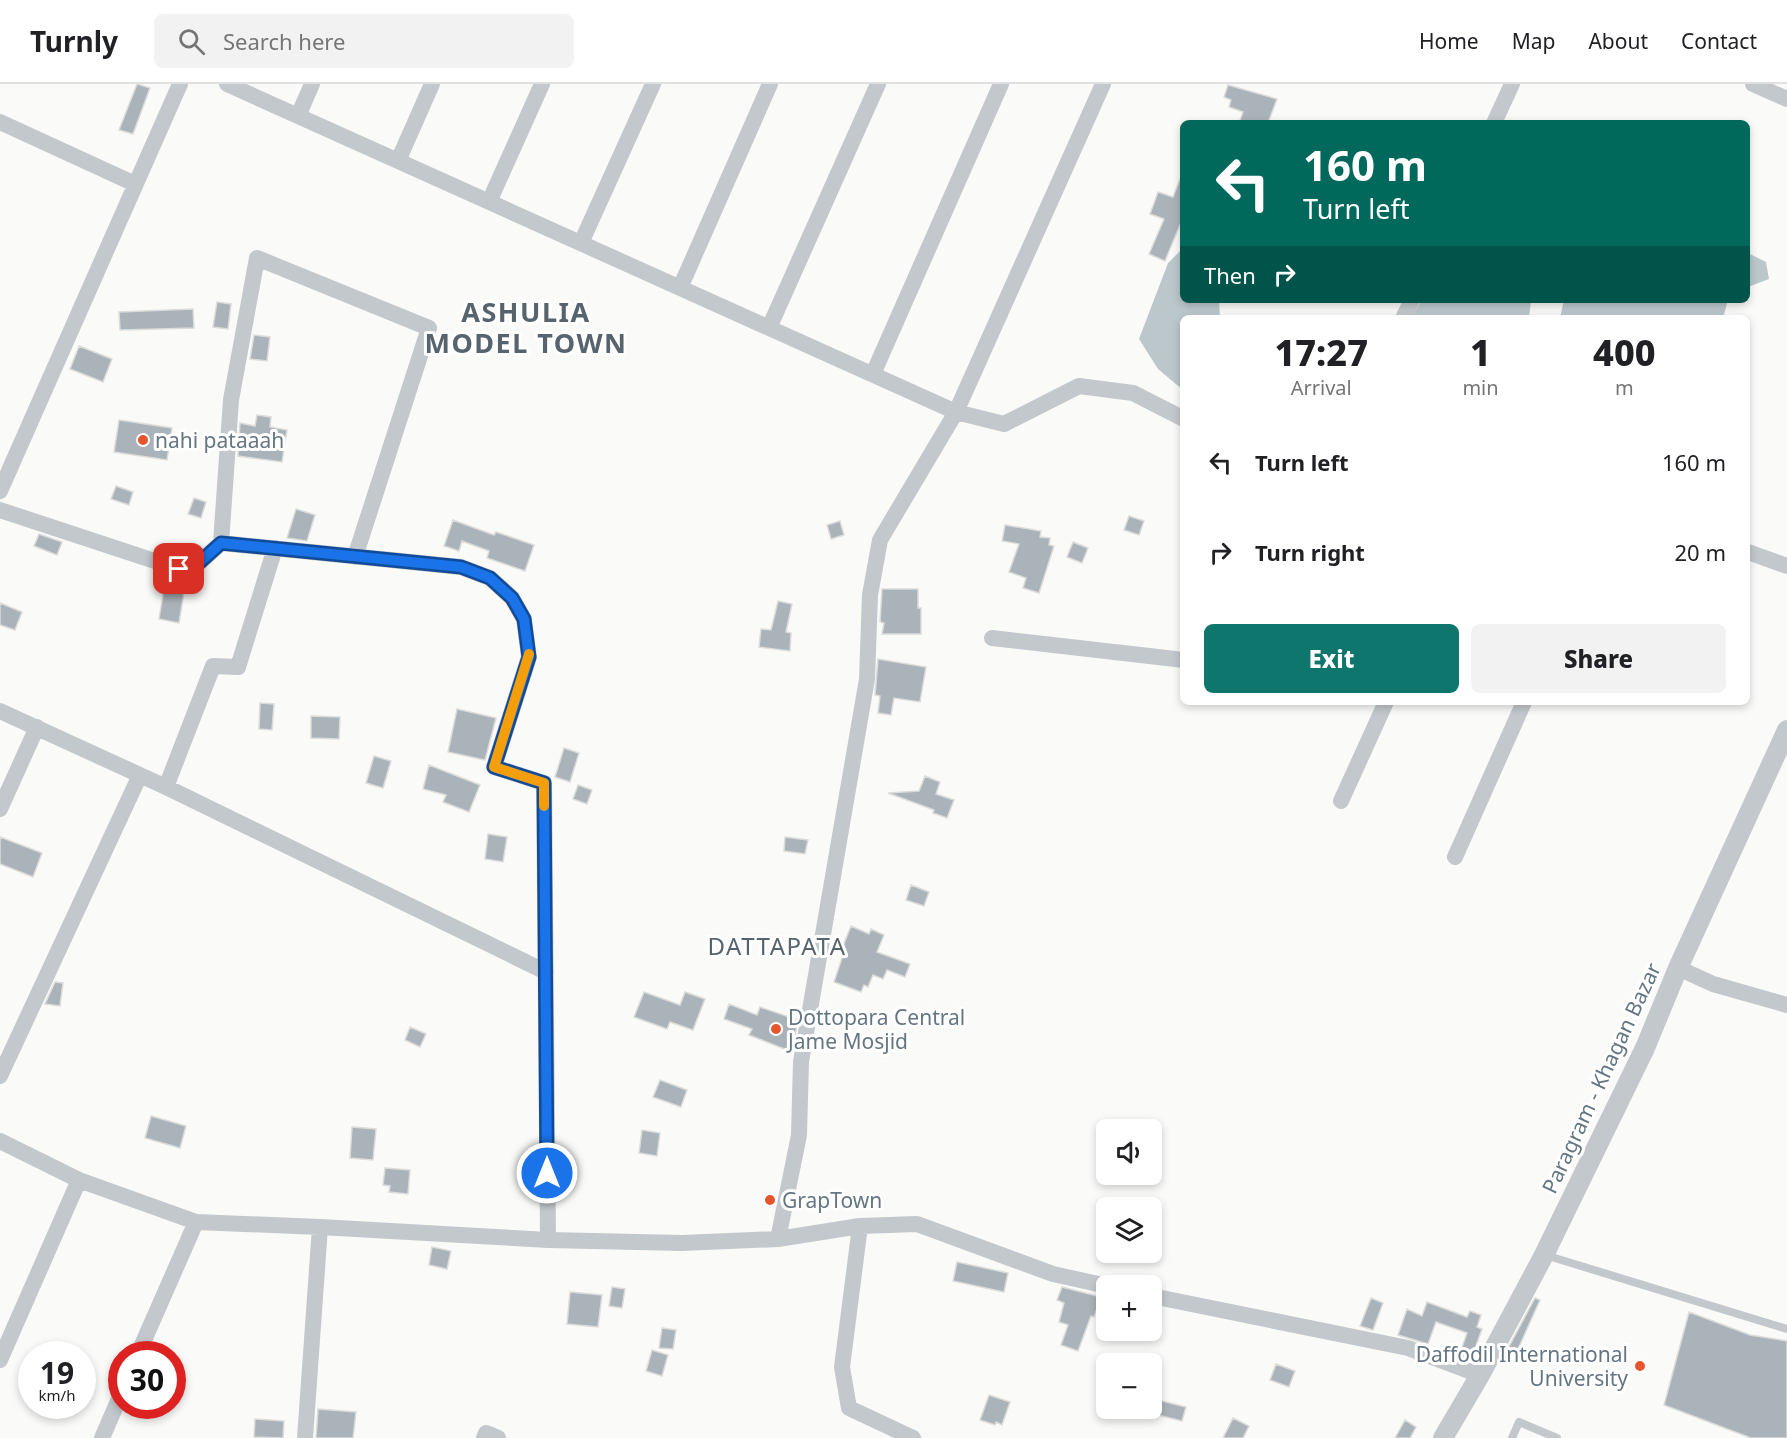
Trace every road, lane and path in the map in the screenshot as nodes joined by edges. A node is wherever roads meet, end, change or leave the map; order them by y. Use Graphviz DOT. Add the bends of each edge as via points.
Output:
graph roads {
  1 [pos="180,84"];
  2 [pos="227,84"];
  3 [pos="312,84"];
  4 [pos="432,84"];
  5 [pos="543,84"];
  6 [pos="653,84"];
  7 [pos="770,84"];
  8 [pos="879,84"];
  9 [pos="1001,84"];
  10 [pos="1103,84"];
  11 [pos="1512,84"];
  12 [pos="1753,84"];
  13 [pos="1787,99"];
  14 [pos="298,116"];
  15 [pos="1495,120"];
  16 [pos="0,122"];
  17 [pos="398,161"];
  18 [pos="135,184"];
  19 [pos="489,202"];
  20 [pos="581,243"];
  21 [pos="680,288"];
  22 [pos="769,328"];
  23 [pos="873,374"];
  24 [pos="956,412"];
  25 [pos="1180,417"];
  26 [pos="0,491"];
  27 [pos="0,510"];
  28 [pos="221,543"];
  29 [pos="275,548"];
  30 [pos="1750,553"];
  31 [pos="355,556"];
  32 [pos="1787,566"];
  33 [pos="992,638"];
  34 [pos="1180,660"];
  35 [pos="1385,705"];
  36 [pos="1523,705"];
  37 [pos="0,711"];
  38 [pos="37,727"];
  39 [pos="1787,730"];
  40 [pos="140,775"];
  41 [pos="166,787"];
  42 [pos="1341,801"];
  43 [pos="0,809"];
  44 [pos="1455,857"];
  45 [pos="1678,969"];
  46 [pos="546,972"];
  47 [pos="1787,1005"];
  48 [pos="0,1076"];
  49 [pos="0,1142"];
  50 [pos="79,1180"];
  51 [pos="196,1222"];
  52 [pos="860,1226"];
  53 [pos="320,1227"];
  54 [pos="778,1239"];
  55 [pos="548,1240"];
  56 [pos="1544,1255"];
  57 [pos="1096,1284"];
  58 [pos="1162,1298"];
  59 [pos="1787,1329"];
  60 [pos="144,1341"];
  61 [pos="0,1360"];
  62 [pos="1480,1375"];
  63 [pos="110,1419"];
  64 [pos="102,1438"];
  65 [pos="305,1438"];
  66 [pos="484,1438"];
  67 [pos="498,1438"];
  68 [pos="913,1438"];
  69 [pos="1443,1438"];
  70 [pos="1512,1438"];
  71 [pos="1557,1438"];
  1 -- 18 [label="street"];
  2 -- 14 [label="street"];
  3 -- 14 [label="street"];
  4 -- 17 [label="street"];
  5 -- 19 [label="street"];
  6 -- 20 [label="street"];
  7 -- 21 [label="street"];
  8 -- 22 [label="street"];
  9 -- 23 [label="street"];
  10 -- 24 [label="street"];
  11 -- 15 [label="street"];
  12 -- 13 [label="street"];
  14 -- 17 [label="street"];
  16 -- 18 [label="street"];
  17 -- 19 [label="street"];
  18 -- 26 [label="street"];
  19 -- 20 [label="street"];
  20 -- 21 [label="street"];
  21 -- 22 [label="street"];
  22 -- 23 [label="street"];
  23 -- 24 [label="street"];
  24 -- 25 [label="street" via="1004,424 1079,387 1133,393"];
  24 -- 54 [label="street" via="880,540 870,595 867,679 801,1062 799,1135"];
  27 -- 28 [label="street" via="179,569 200,562"];
  28 -- 29 [label="street"];
  28 -- 31 [label="street" via="231,400 257,258 429,328"];
  29 -- 31 [label="street"];
  29 -- 41 [label="street" via="238,667 213,666"];
  30 -- 32 [label="street"];
  31 -- 46 [label="street" via="461,567 490,578 512,598 524,619 529,657 494,767 544,783"];
  33 -- 34 [label="street"];
  35 -- 42 [label="street"];
  36 -- 44 [label="street"];
  37 -- 38 [label="street"];
  38 -- 40 [label="street"];
  38 -- 43 [label="street"];
  39 -- 45 [label="street, Paragram - Khagan Bazar"];
  40 -- 41 [label="street"];
  40 -- 48 [label="street"];
  41 -- 46 [label="street"];
  45 -- 47 [label="street" via="1713,984"];
  45 -- 56 [label="street, Paragram - Khagan Bazar" via="1645,1048"];
  46 -- 55 [label="street"];
  49 -- 50 [label="street"];
  50 -- 51 [label="street"];
  50 -- 61 [label="street"];
  51 -- 53 [label="street"];
  51 -- 60 [label="street"];
  52 -- 54 [label="street"];
  52 -- 57 [label="street" via="917,1224 1053,1274"];
  52 -- 68 [label="street" via="842,1367 849,1408"];
  53 -- 55 [label="street"];
  53 -- 65 [label="street"];
  54 -- 55 [label="street" via="682,1244"];
  56 -- 59 [label="lane"];
  56 -- 62 [label="street, Paragram - Khagan Bazar"];
  58 -- 62 [label="street" via="1408,1348"];
  62 -- 69 [label="street, Paragram - Khagan Bazar"];
  63 -- 64 [label="street"];
  66 -- 67 [label="street" via="486,1433"];
  70 -- 71 [label="lane" via="1519,1422"];
}
